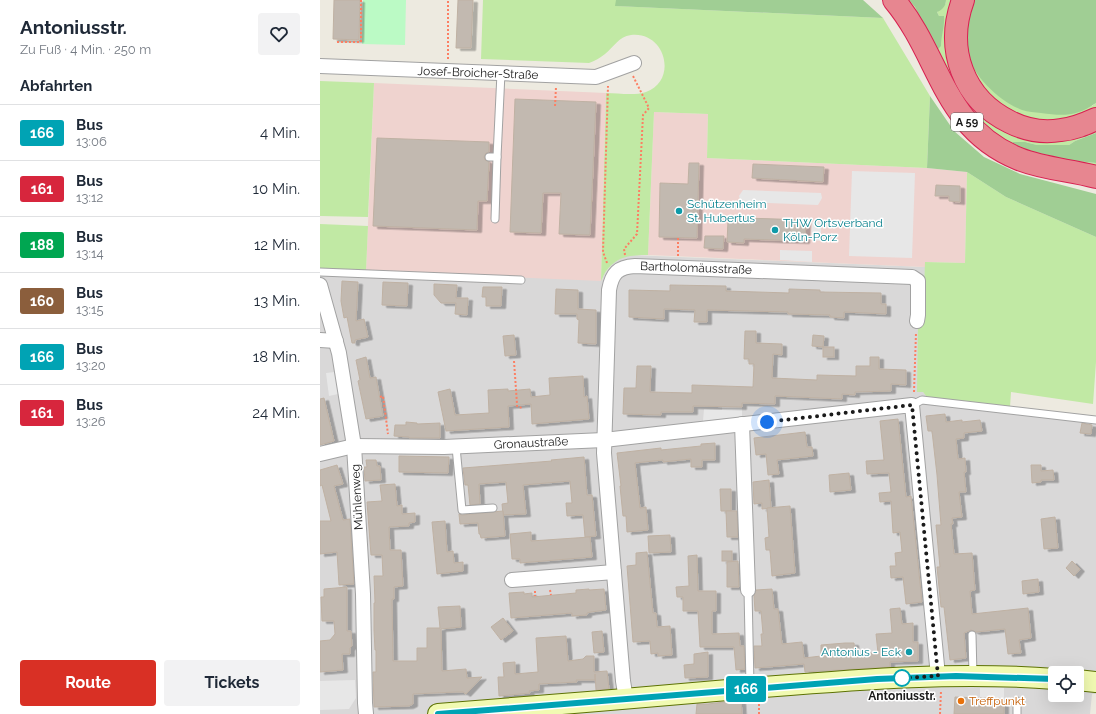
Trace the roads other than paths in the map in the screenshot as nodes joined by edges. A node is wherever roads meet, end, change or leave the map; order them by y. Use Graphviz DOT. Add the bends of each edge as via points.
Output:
graph roads {
  1 [pos="894,0"];
  2 [pos="963,0"];
  3 [pos="631,64"];
  4 [pos="320,66"];
  5 [pos="501,74"];
  6 [pos="1096,119"];
  7 [pos="489,157"];
  8 [pos="497,157"];
  9 [pos="1096,177"];
  10 [pos="495,220"];
  11 [pos="320,272"];
  12 [pos="521,280"];
  13 [pos="320,284"];
  14 [pos="917,321"];
  15 [pos="320,340"];
  16 [pos="336,341"];
  17 [pos="912,405"];
  18 [pos="1096,420"];
  19 [pos="742,424"];
  20 [pos="604,440"];
  21 [pos="354,446"];
  22 [pos="456,447"];
  23 [pos="320,454"];
  24 [pos="493,508"];
  25 [pos="614,572"];
  26 [pos="512,580"];
  27 [pos="748,590"];
  28 [pos="972,635"];
  29 [pos="940,676"];
  30 [pos="973,676"];
  31 [pos="1048,679"];
  32 [pos="1084,681"];
  33 [pos="1096,682"];
  34 [pos="750,688"];
  35 [pos="626,698"];
  36 [pos="1017,701"];
  37 [pos="366,714"];
  38 [pos="438,714"];
  39 [pos="1017,714"];
  1 -- 9 [label="highway, A 59" via="916,31 954,104 967,123 1000,150 1020,159"];
  2 -- 6 [label="highway" via="956,32 958,59 970,87 987,107 1014,124 1038,130 1060,131"];
  3 -- 5 [label="street, Josef-Broicher-Straße" via="596,77"];
  4 -- 5 [label="street, Josef-Broicher-Straße"];
  5 -- 8 [label="lane"];
  7 -- 8 [label="lane"];
  8 -- 10 [label="lane"];
  11 -- 12 [label="lane"];
  13 -- 16 [label="street, Mühlenweg"];
  14 -- 20 [label="street, Bartholomäusstraße" via="918,281 912,277 677,267 621,270 611,281 609,290"];
  15 -- 16 [label="street"];
  16 -- 21 [label="street, Mühlenweg"];
  17 -- 18 [label="lane" via="922,400"];
  17 -- 19 [label="street, Gronaustraße"];
  17 -- 29 [label="street"];
  19 -- 20 [label="street, Gronaustraße"];
  19 -- 27 [label="street"];
  20 -- 22 [label="street, Gronaustraße"];
  20 -- 25 [label="street"];
  21 -- 22 [label="street, Gronaustraße"];
  21 -- 23 [label="street, Gronaustraße"];
  21 -- 37 [label="street, Mühlenweg" via="363,594"];
  22 -- 24 [label="lane" via="462,510"];
  25 -- 26 [label="street"];
  25 -- 35 [label="street"];
  27 -- 34 [label="lane"];
  28 -- 30 [label="lane"];
  29 -- 30 [label="main road"];
  29 -- 34 [label="main road"];
  30 -- 31 [label="main road"];
  32 -- 33 [label="main road"];
  34 -- 35 [label="main road"];
  35 -- 38 [label="main road"];
  36 -- 39 [label="lane"];
}
